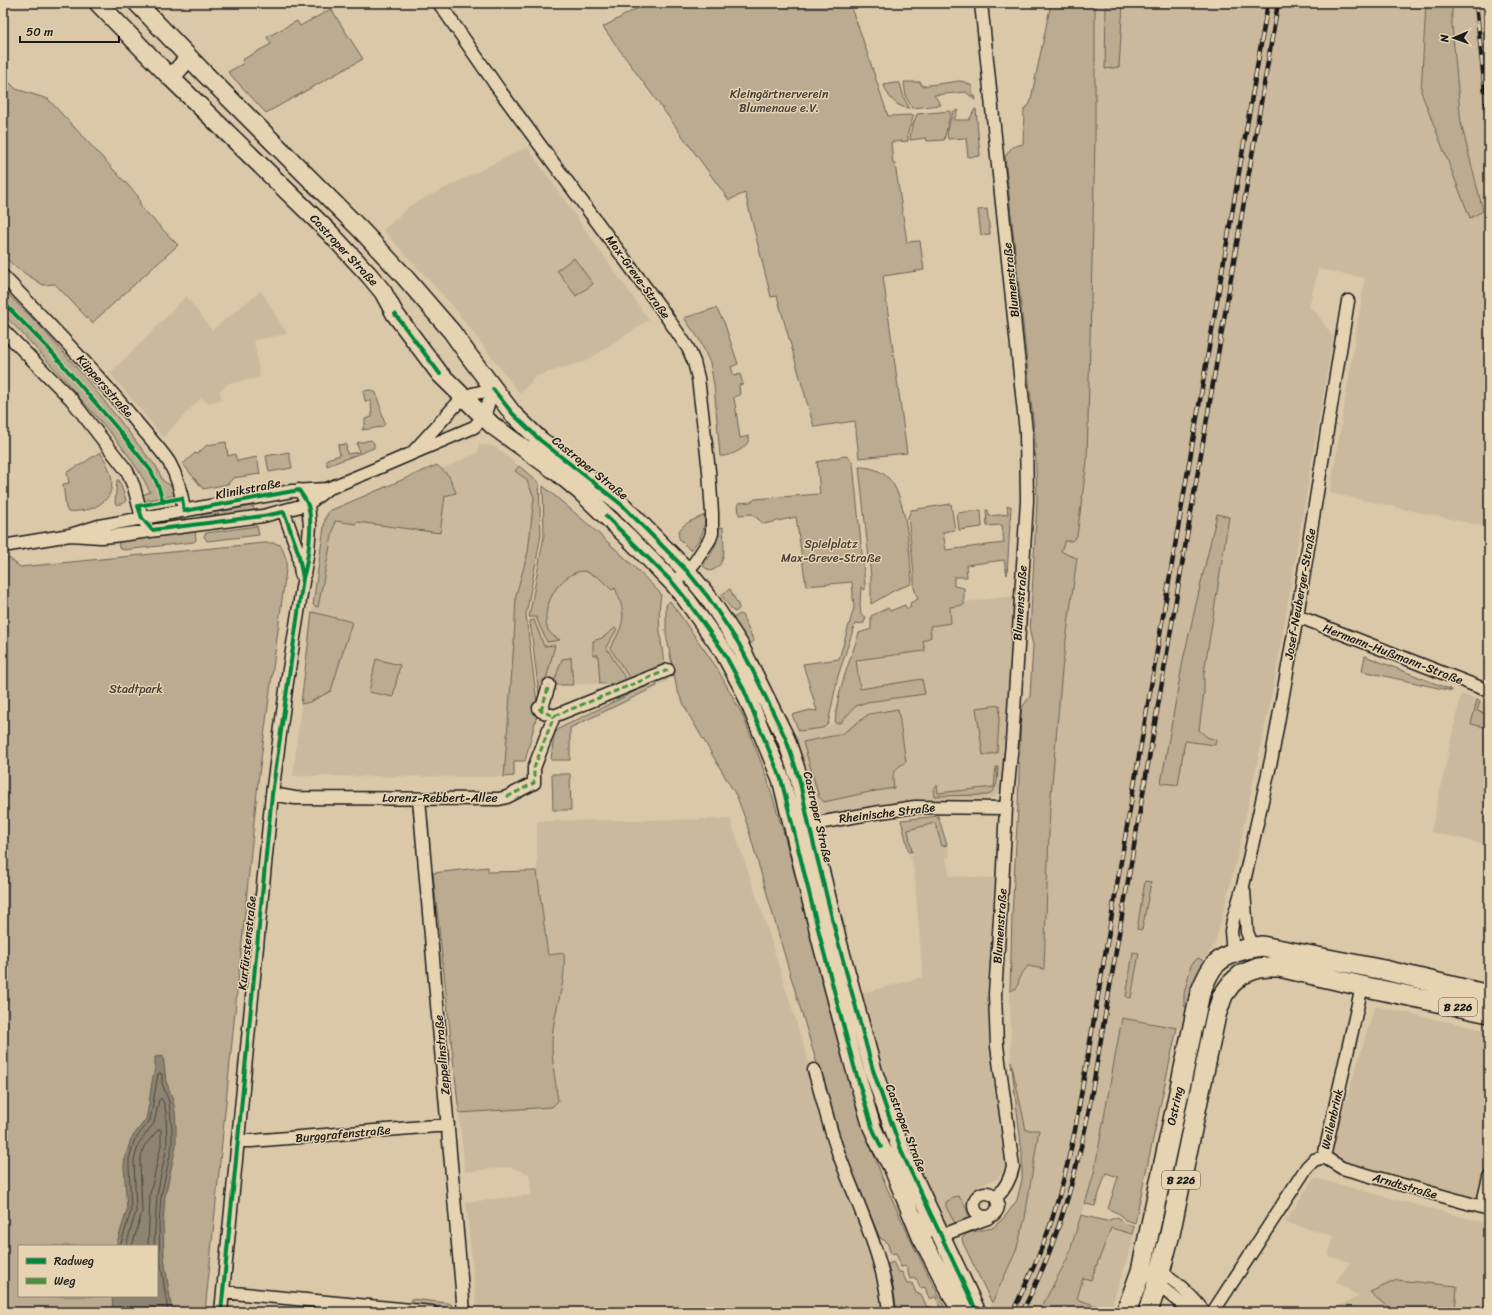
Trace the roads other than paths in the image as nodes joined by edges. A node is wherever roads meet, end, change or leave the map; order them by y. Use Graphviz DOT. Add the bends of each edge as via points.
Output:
graph roads {
  1 [pos="98,3"];
  2 [pos="137,3"];
  3 [pos="438,3"];
  4 [pos="981,3"];
  5 [pos="189,56"];
  6 [pos="171,78"];
  7 [pos="3,276"];
  8 [pos="1348,301"];
  9 [pos="3,330"];
  10 [pos="494,389"];
  11 [pos="464,396"];
  12 [pos="484,417"];
  13 [pos="412,454"];
  14 [pos="327,489"];
  15 [pos="295,490"];
  16 [pos="308,504"];
  17 [pos="184,511"];
  18 [pos="284,512"];
  19 [pos="142,518"];
  20 [pos="177,527"];
  21 [pos="152,530"];
  22 [pos="70,535"];
  23 [pos="3,546"];
  24 [pos="687,572"];
  25 [pos="303,578"];
  26 [pos="673,583"];
  27 [pos="1297,616"];
  28 [pos="668,670"];
  29 [pos="549,685"];
  30 [pos="1489,692"];
  31 [pos="554,716"];
  32 [pos="272,794"];
  33 [pos="419,799"];
  34 [pos="1006,808"];
  35 [pos="801,826"];
  36 [pos="1243,886"];
  37 [pos="1253,948"];
  38 [pos="1233,954"];
  39 [pos="1384,970"];
  40 [pos="1248,972"];
  41 [pos="1362,986"];
  42 [pos="1489,995"];
  43 [pos="1489,1013"];
  44 [pos="814,1070"];
  45 [pos="448,1125"];
  46 [pos="238,1141"];
  47 [pos="1324,1157"];
  48 [pos="1489,1177"];
  49 [pos="996,1198"];
  50 [pos="908,1203"];
  51 [pos="1486,1208"];
  52 [pos="988,1218"];
  53 [pos="941,1234"];
  54 [pos="1141,1271"];
  55 [pos="1159,1278"];
  56 [pos="222,1292"];
  57 [pos="221,1312"];
  58 [pos="432,1312"];
  59 [pos="464,1312"];
  60 [pos="889,1312"];
  61 [pos="961,1312"];
  62 [pos="977,1312"];
  63 [pos="1126,1312"];
  64 [pos="1148,1312"];
  65 [pos="1191,1312"];
  66 [pos="1204,1312"];
  67 [pos="1213,1312"];
  1 -- 6 [label="main road, Castroper Straße"];
  2 -- 5 [label="main road, Castroper Straße"];
  3 -- 24 [label="street, Max-Greve-Straße" via="688,348 698,378 712,533"];
  4 -- 34 [label="street, Blumenstraße" via="1026,432 1027,501"];
  5 -- 6 [label="main road"];
  5 -- 10 [label="main road, Castroper Straße" via="402,274 452,332"];
  6 -- 11 [label="main road, Castroper Straße" via="330,233 369,275 440,374"];
  7 -- 17 [label="street, Küppersstraße" via="111,392 169,462"];
  8 -- 27 [label="street, Josef-Neuberger-Straße"];
  9 -- 19 [label="street" via="71,399 127,471"];
  10 -- 11 [label="street"];
  10 -- 12 [label="street"];
  10 -- 24 [label="main road, Castroper Straße" via="513,414 546,445 622,505"];
  11 -- 12 [label="main road, Castroper Straße"];
  11 -- 13 [label="street, Klinikstraße"];
  12 -- 13 [label="street, Klinikstraße" via="474,427"];
  12 -- 26 [label="main road, Castroper Straße" via="581,492"];
  13 -- 14 [label="street, Klinikstraße"];
  14 -- 15 [label="street, Klinikstraße"];
  14 -- 16 [label="street, Klinikstraße"];
  15 -- 16 [label="street, Klinikstraße"];
  15 -- 17 [label="street, Klinikstraße"];
  15 -- 18 [label="street, Klinikstraße"];
  16 -- 18 [label="street, Klinikstraße"];
  16 -- 25 [label="street, Kurfürstenstraße" via="310,526"];
  17 -- 19 [label="street, Klinikstraße"];
  17 -- 20 [label="street"];
  18 -- 20 [label="street, Klinikstraße"];
  18 -- 25 [label="street, Kurfürstenstraße" via="298,552"];
  19 -- 21 [label="street"];
  19 -- 22 [label="street, Klinikstraße"];
  20 -- 21 [label="street, Klinikstraße"];
  21 -- 22 [label="street, Klinikstraße" via="101,537"];
  22 -- 23 [label="street, Klinikstraße"];
  24 -- 26 [label="street, Max-Greve-Straße"];
  24 -- 35 [label="main road, Castroper Straße" via="708,597 739,644 782,732 799,778"];
  25 -- 32 [label="street, Kurfürstenstraße"];
  26 -- 35 [label="main road, Castroper Straße" via="722,651 744,690"];
  27 -- 30 [label="street, Hermann-Hußmann-Straße"];
  27 -- 36 [label="street, Josef-Neuberger-Straße" via="1272,756"];
  28 -- 31 [label="street"];
  29 -- 31 [label="street" via="540,710"];
  31 -- 33 [label="street, Lorenz-Rebbert-Allee" via="534,768 534,783 499,799"];
  32 -- 33 [label="street, Lorenz-Rebbert-Allee" via="295,798"];
  32 -- 46 [label="street, Kurfürstenstraße"];
  33 -- 45 [label="street, Zeppelinstraße"];
  34 -- 35 [label="street, Rheinische Straße" via="916,807"];
  34 -- 49 [label="street, Blumenstraße" via="995,994 997,1046 1013,1167 1004,1190"];
  35 -- 50 [label="main road, Castroper Straße" via="848,1045 881,1147"];
  35 -- 53 [label="main road, Castroper Straße" via="884,1102 903,1155"];
  36 -- 37 [label="street, Josef-Neuberger-Straße" via="1248,932"];
  36 -- 38 [label="street, Josef-Neuberger-Straße" via="1232,920"];
  37 -- 38 [label="main road, Ostring / B 226"];
  37 -- 39 [label="main road, Ostring / B 226" via="1271,947"];
  37 -- 40 [label="main road"];
  38 -- 40 [label="main road"];
  38 -- 54 [label="main road, Ostring / B 226" via="1214,966 1200,993"];
  39 -- 41 [label="main road"];
  39 -- 42 [label="main road, Ostring / B 226"];
  40 -- 41 [label="main road, Ostring / B 226" via="1258,968 1279,967"];
  40 -- 55 [label="main road, Ostring / B 226" via="1231,984 1223,995 1216,1015"];
  41 -- 43 [label="main road, Ostring / B 226"];
  41 -- 47 [label="street, Weilenbrink"];
  44 -- 60 [label="street" via="837,1148 873,1239 888,1298"];
  45 -- 46 [label="street, Burggrafenstraße"];
  45 -- 59 [label="street, Zeppelinstraße"];
  46 -- 56 [label="street, Kurfürstenstraße"];
  47 -- 51 [label="street, Arndtstraße" via="1342,1168"];
  47 -- 67 [label="street, Weilenbrink" via="1314,1160 1307,1167"];
  48 -- 51 [label="street"];
  49 -- 52 [label="street, Blumenstraße" via="997,1211"];
  49 -- 52 [label="street" via="981,1193 974,1201 977,1214 982,1218"];
  50 -- 53 [label="street" via="924,1228"];
  50 -- 61 [label="main road, Castroper Straße" via="913,1221"];
  52 -- 53 [label="street"];
  53 -- 62 [label="main road, Castroper Straße"];
  54 -- 55 [label="street"];
  54 -- 63 [label="main road, B 226"];
  55 -- 64 [label="main road, B 226"];
  55 -- 65 [label="street"];
  55 -- 66 [label="street" via="1186,1292"];
  56 -- 57 [label="street, Kurfürstenstraße"];
  56 -- 58 [label="street"];
}
